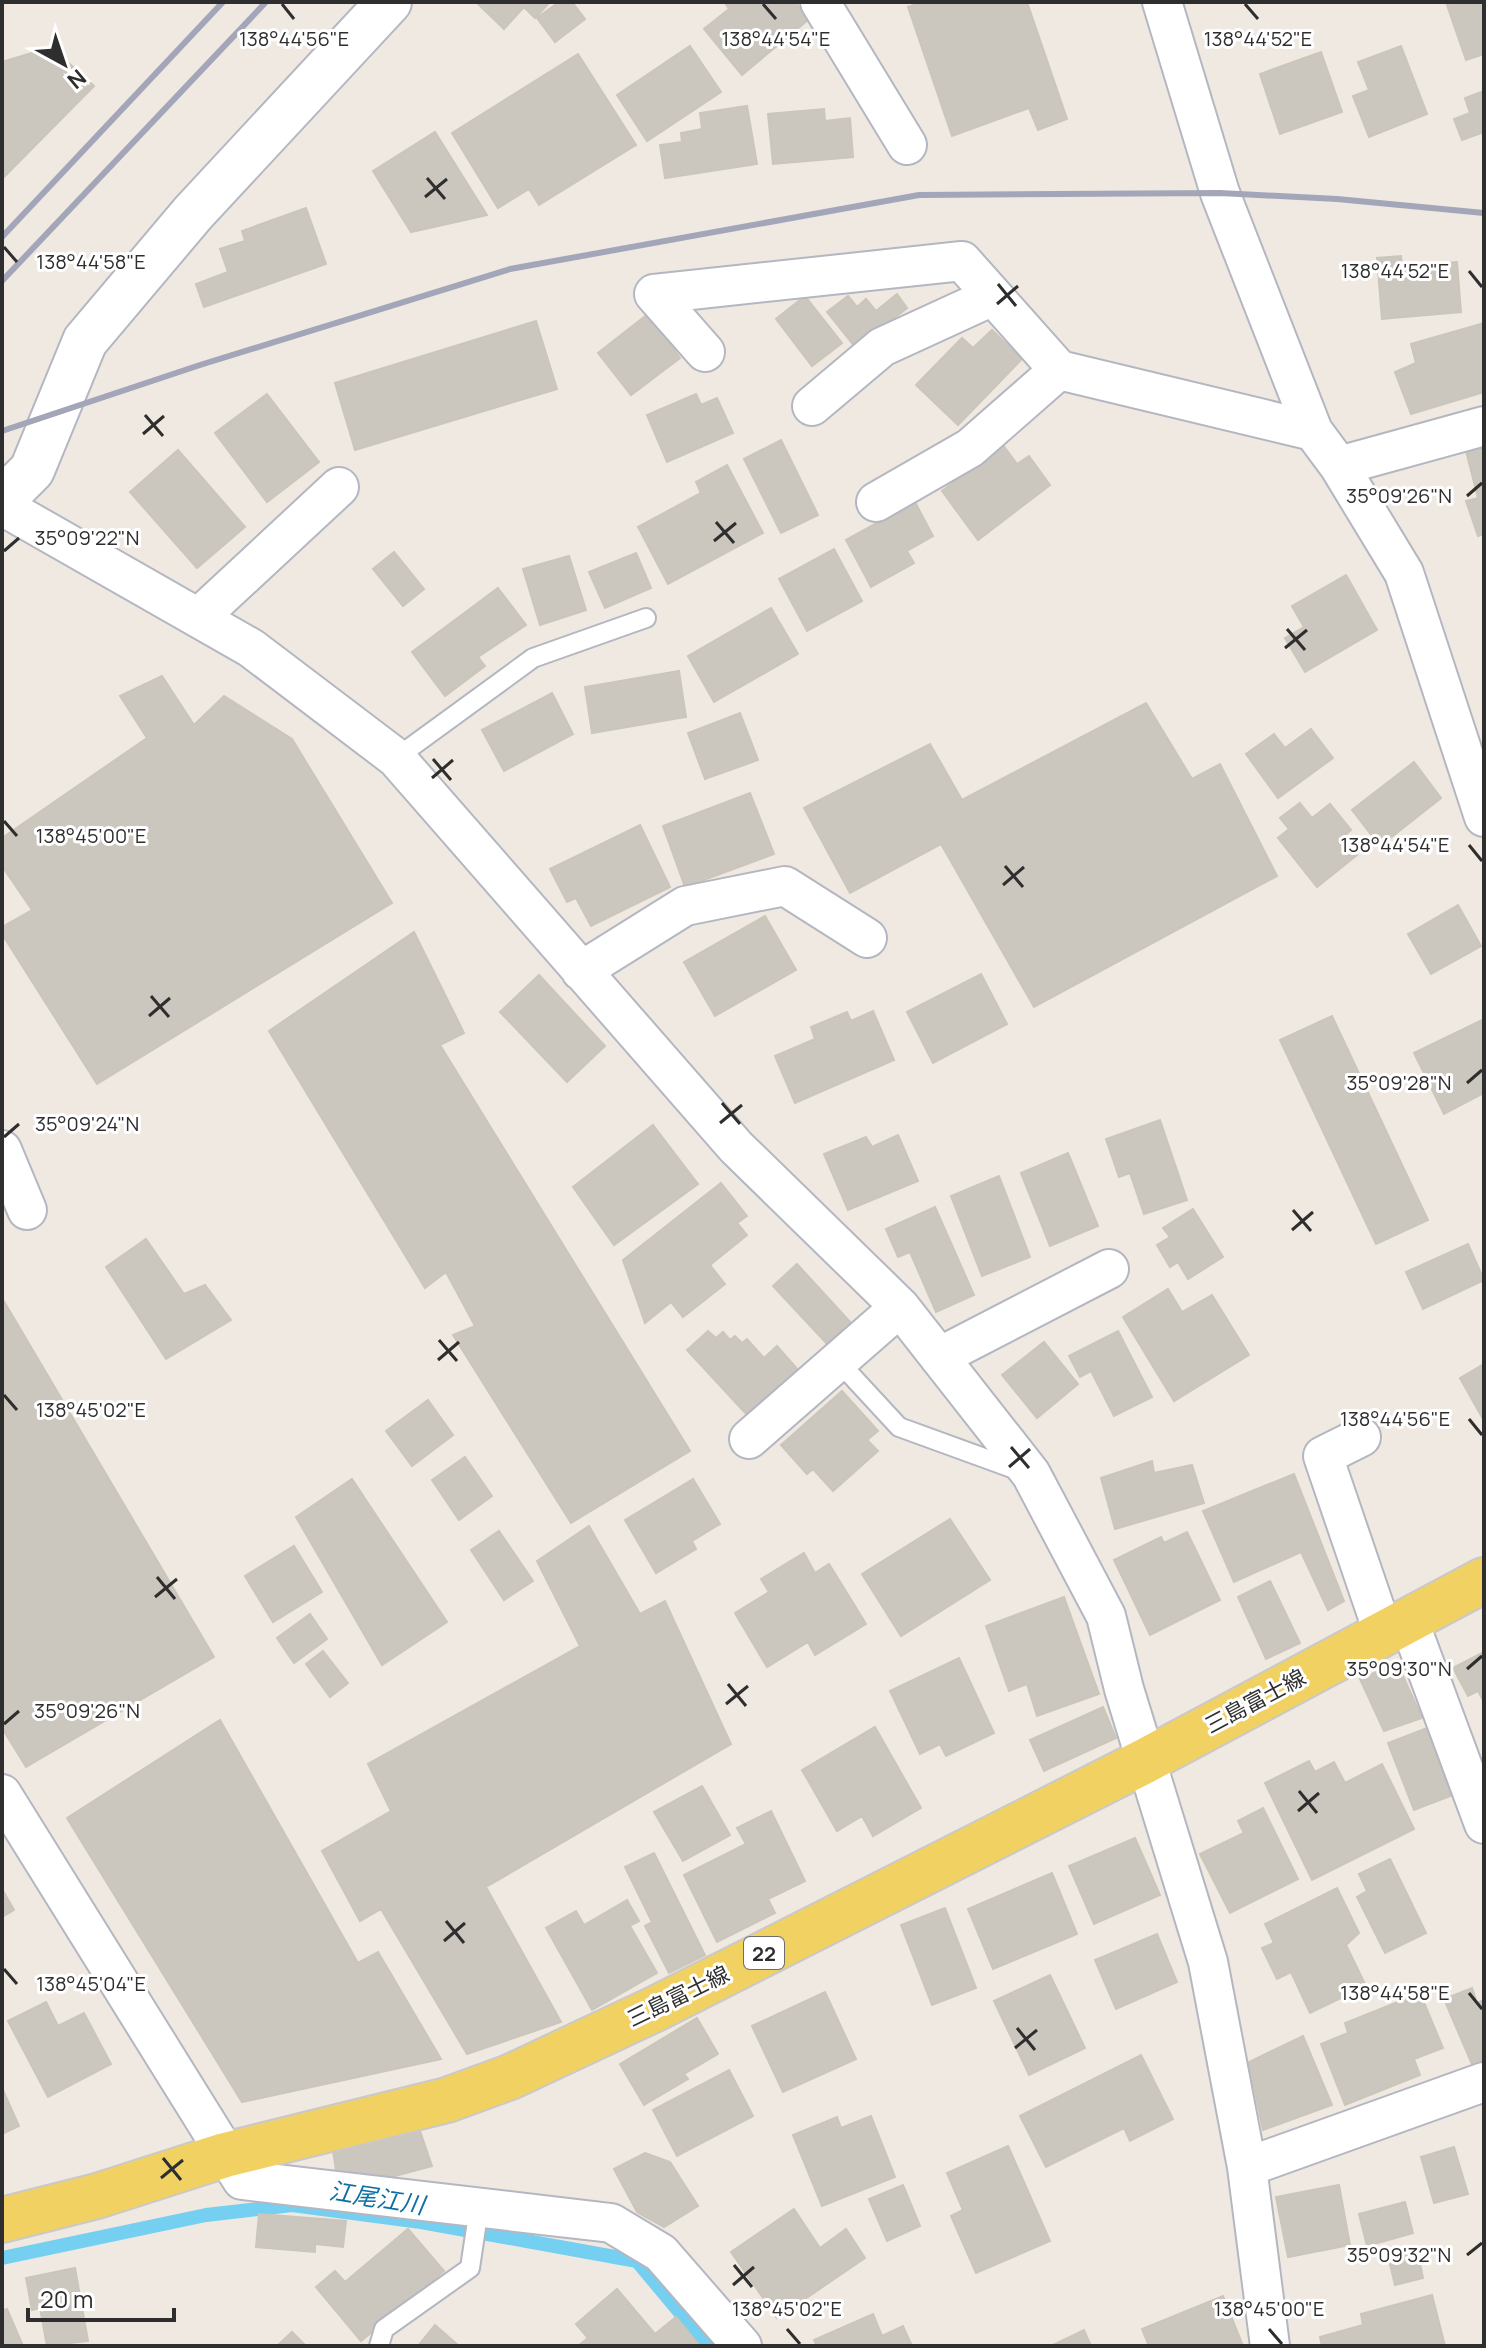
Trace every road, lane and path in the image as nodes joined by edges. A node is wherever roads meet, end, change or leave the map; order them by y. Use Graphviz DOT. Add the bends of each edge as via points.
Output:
graph roads {
  1 [pos="389,2"];
  2 [pos="820,2"];
  3 [pos="1162,2"];
  4 [pos="907,145"];
  5 [pos="993,296"];
  6 [pos="705,352"];
  7 [pos="1059,370"];
  8 [pos="812,406"];
  9 [pos="1484,426"];
  10 [pos="1313,431"];
  11 [pos="1339,466"];
  12 [pos="339,487"];
  13 [pos="2,500"];
  14 [pos="876,502"];
  15 [pos="2,506"];
  16 [pos="198,618"];
  17 [pos="646,618"];
  18 [pos="396,758"];
  19 [pos="1484,817"];
  20 [pos="867,938"];
  21 [pos="581,971"];
  22 [pos="2,1150"];
  23 [pos="27,1210"];
  24 [pos="1109,1269"];
  25 [pos="900,1307"];
  26 [pos="939,1357"];
  27 [pos="838,1361"];
  28 [pos="1361,1437"];
  29 [pos="749,1439"];
  30 [pos="1031,1474"];
  31 [pos="1484,1580"];
  32 [pos="1396,1626"];
  33 [pos="1145,1761"];
  34 [pos="2,1794"];
  35 [pos="1484,1824"];
  36 [pos="1484,2082"];
  37 [pos="225,2155"];
  38 [pos="1247,2167"];
  39 [pos="479,2210"];
  40 [pos="2,2220"];
  41 [pos="379,2346"];
  42 [pos="742,2346"];
  43 [pos="1270,2346"];
  1 -- 13 [label="street" via="193,213 85,341 32,470"];
  2 -- 4 [label="street"];
  3 -- 10 [label="street" via="1220,193"];
  5 -- 6 [label="street" via="962,261 654,294"];
  5 -- 7 [label="street"];
  5 -- 8 [label="street" via="882,347"];
  7 -- 10 [label="street"];
  7 -- 14 [label="street" via="970,448"];
  9 -- 11 [label="street"];
  10 -- 11 [label="street"];
  11 -- 19 [label="street" via="1404,573"];
  12 -- 16 [label="street"];
  15 -- 16 [label="street"];
  16 -- 18 [label="street" via="251,648"];
  17 -- 18 [label="lane" via="533,658"];
  18 -- 21 [label="street"];
  20 -- 21 [label="street" via="785,886 685,906"];
  21 -- 25 [label="street" via="736,1147"];
  22 -- 23 [label="street"];
  24 -- 26 [label="street"];
  25 -- 26 [label="street"];
  25 -- 27 [label="street"];
  26 -- 30 [label="street"];
  27 -- 29 [label="street"];
  27 -- 30 [label="lane" via="899,1427"];
  28 -- 32 [label="street" via="1323,1456"];
  30 -- 33 [label="street" via="1106,1616"];
  31 -- 32 [label="main road, 三島富士線 / 22"];
  32 -- 33 [label="main road, 三島富士線 / 22"];
  32 -- 35 [label="street"];
  33 -- 37 [label="main road, 三島富士線 / 22" via="510,2077 447,2100"];
  33 -- 38 [label="street" via="1208,1962"];
  34 -- 37 [label="street"];
  36 -- 38 [label="street"];
  37 -- 39 [label="street" via="242,2180"];
  37 -- 40 [label="main road, 三島富士線 / 22"];
  38 -- 43 [label="street"];
  39 -- 41 [label="lane" via="470,2268 384,2329"];
  39 -- 42 [label="street" via="611,2223 661,2253"];
}
